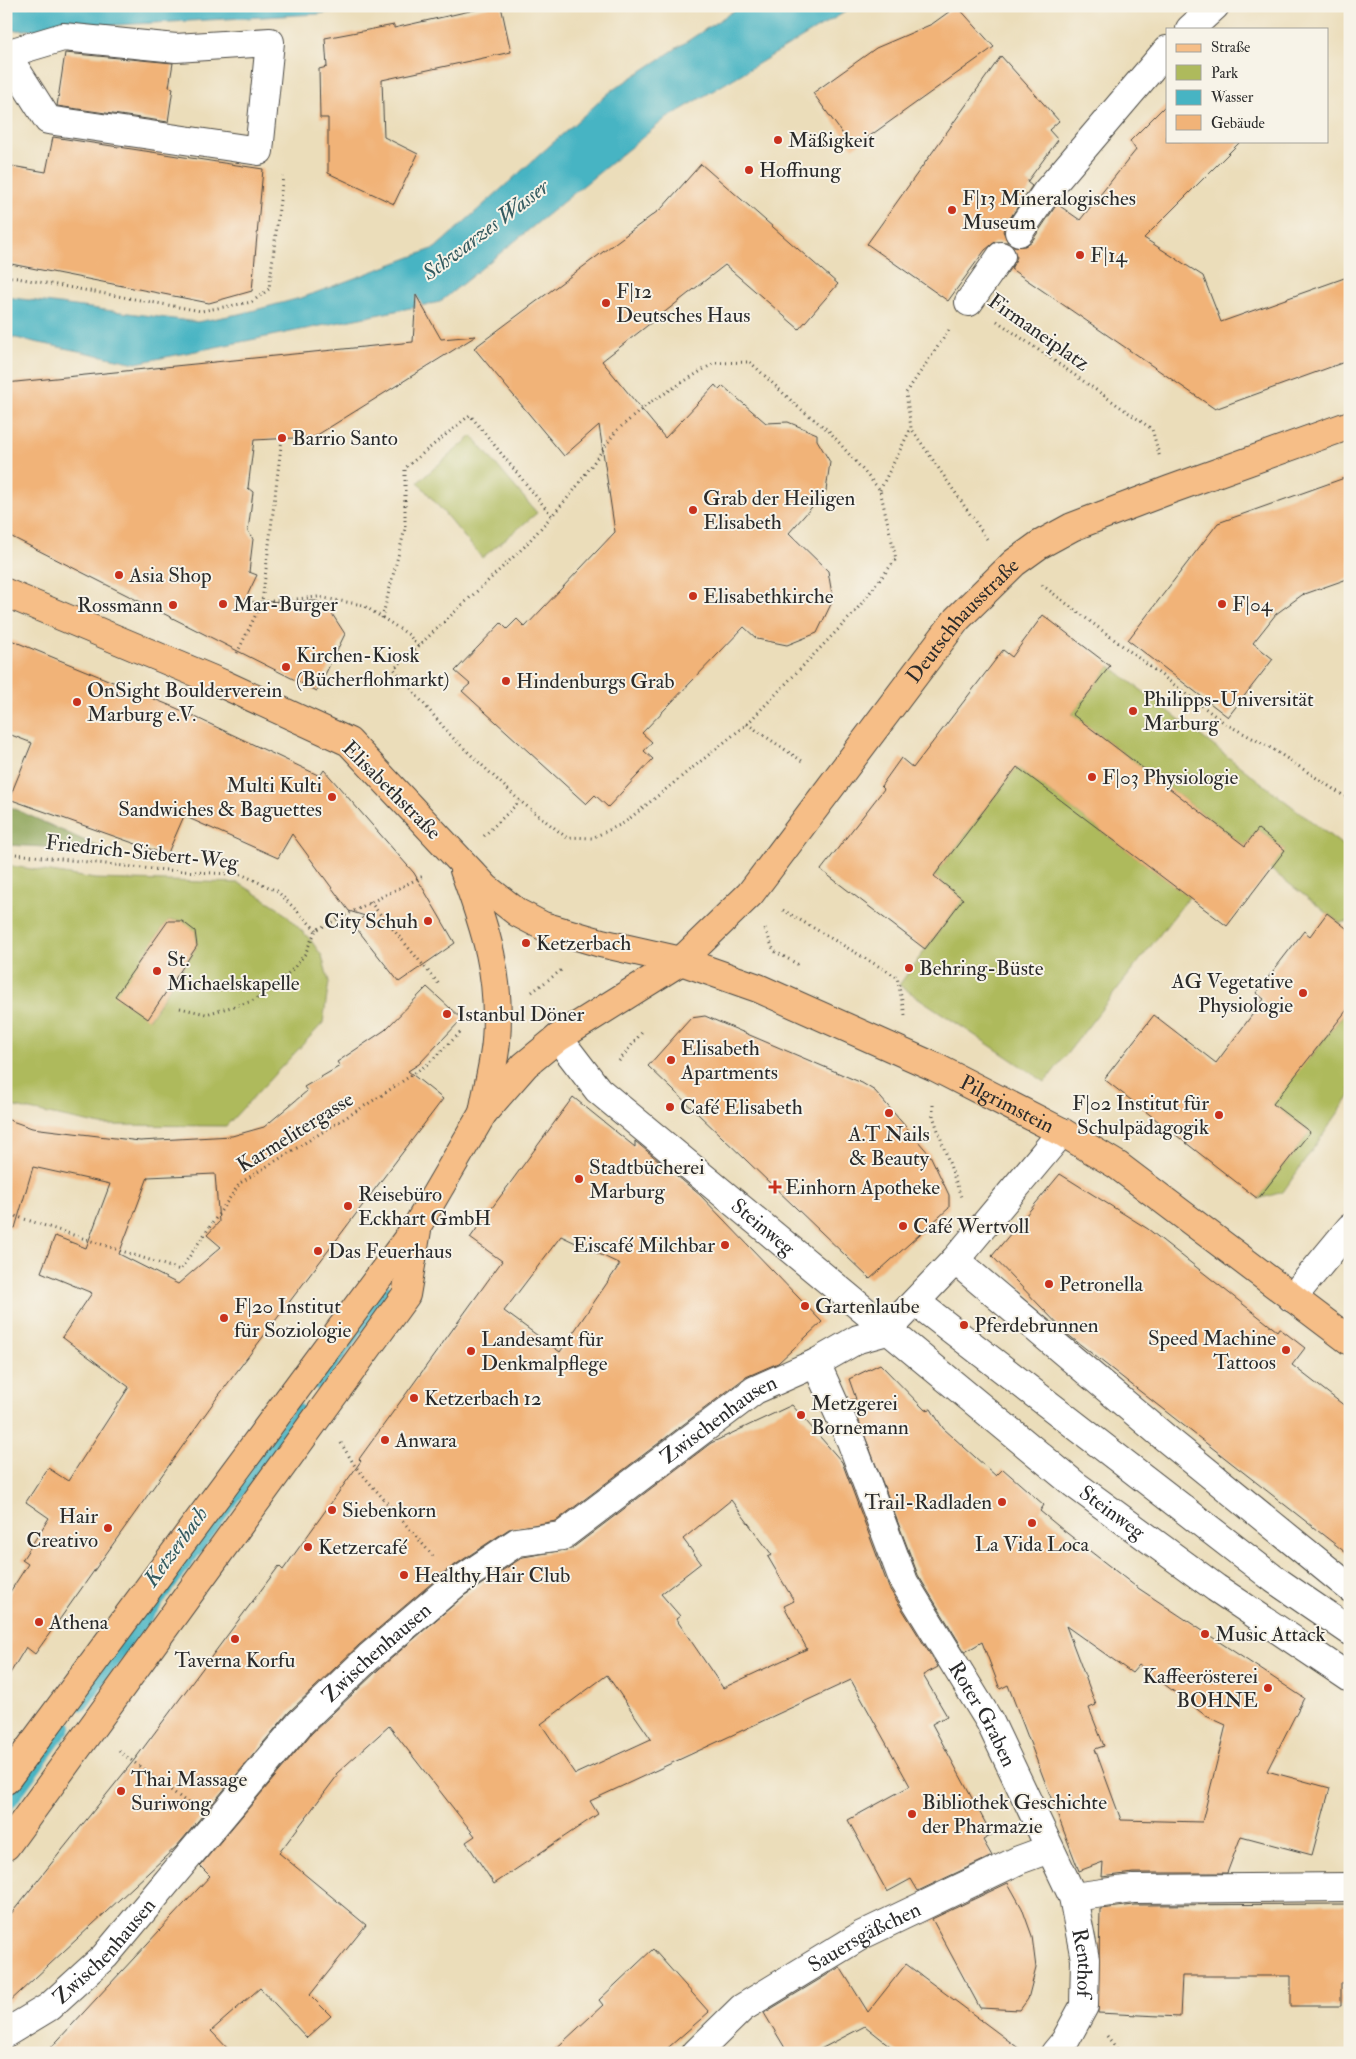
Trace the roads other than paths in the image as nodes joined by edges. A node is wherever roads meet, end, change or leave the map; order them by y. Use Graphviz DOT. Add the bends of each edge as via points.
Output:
graph roads {
  1 [pos="1216,6"];
  2 [pos="1191,28"];
  3 [pos="1166,51"];
  4 [pos="6,54"];
  5 [pos="1019,232"];
  6 [pos="1001,256"];
  7 [pos="969,302"];
  8 [pos="1350,425"];
  9 [pos="6,593"];
  10 [pos="469,851"];
  11 [pos="681,962"];
  12 [pos="558,1038"];
  13 [pos="483,1113"];
  14 [pos="1062,1132"];
  15 [pos="417,1226"];
  16 [pos="1350,1228"];
  17 [pos="955,1260"];
  18 [pos="1292,1298"];
  19 [pos="916,1302"];
  20 [pos="887,1331"];
  21 [pos="1350,1341"];
  22 [pos="816,1363"];
  23 [pos="1350,1588"];
  24 [pos="1350,1631"];
  25 [pos="1350,1678"];
  26 [pos="6,1780"];
  27 [pos="6,1846"];
  28 [pos="1049,1849"];
  29 [pos="1350,1887"];
  30 [pos="1073,1897"];
  31 [pos="6,2033"];
  32 [pos="696,2053"];
  33 [pos="1055,2053"];
  1 -- 2 [label="street"];
  3 -- 5 [label="street" via="1047,191"];
  4 -- 4 [label="street" via="63,37 176,48 270,42 259,151 48,120"];
  6 -- 7 [label="street"];
  8 -- 11 [label="main road, Deutschhausstraße" via="1072,528 1014,563 957,619 750,894"];
  9 -- 10 [label="main road, Elisabethstraße" via="223,684 349,742"];
  10 -- 11 [label="main road, Elisabethstraße" via="486,888 518,913 543,926"];
  10 -- 13 [label="main road" via="496,984 496,1042"];
  11 -- 12 [label="main road"];
  11 -- 14 [label="main road, Pilgrimstein" via="758,988 935,1067"];
  12 -- 13 [label="main road" via="524,1066"];
  12 -- 20 [label="street, Steinweg" via="598,1090"];
  13 -- 15 [label="main road"];
  14 -- 17 [label="street"];
  14 -- 18 [label="main road, Pilgrimstein" via="1117,1164"];
  15 -- 26 [label="main road"];
  15 -- 27 [label="main road" via="406,1295"];
  16 -- 18 [label="street"];
  17 -- 19 [label="street"];
  17 -- 23 [label="street"];
  18 -- 21 [label="main road, Pilgrimstein"];
  19 -- 20 [label="street"];
  19 -- 24 [label="street" via="1274,1579"];
  20 -- 22 [label="street" via="858,1339"];
  20 -- 25 [label="street, Steinweg" via="1074,1484 1216,1588"];
  22 -- 28 [label="street, Roter Graben" via="851,1441 904,1582 990,1722"];
  22 -- 31 [label="street, Zwischenhausen" via="755,1390 562,1536 517,1542 456,1583 369,1657 300,1723 105,1956 49,2007"];
  28 -- 30 [label="street, Roter Graben"];
  28 -- 32 [label="street, Sauersgäßchen" via="1019,1860 862,1936 742,2008"];
  29 -- 30 [label="street" via="1133,1889"];
  30 -- 33 [label="street, Renthof" via="1086,1959 1084,2006"];
}
